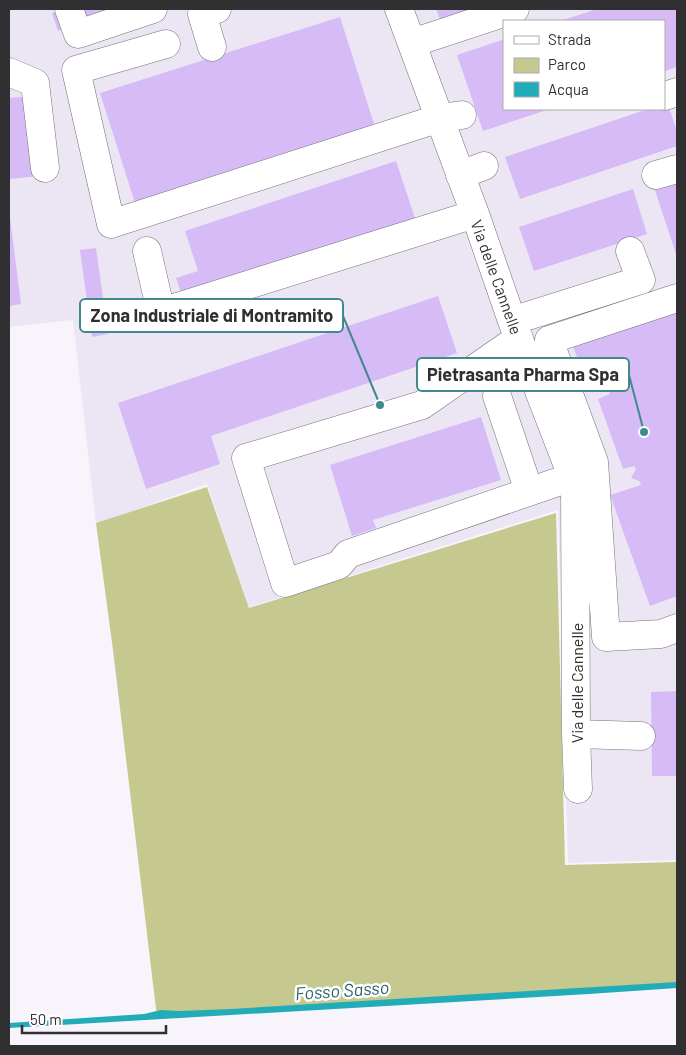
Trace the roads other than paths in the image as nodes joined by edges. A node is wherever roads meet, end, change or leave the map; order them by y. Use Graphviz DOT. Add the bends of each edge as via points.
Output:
graph roads {
  1 [pos="69,9"];
  2 [pos="153,9"];
  3 [pos="217,9"];
  4 [pos="399,9"];
  5 [pos="515,9"];
  6 [pos="412,43"];
  7 [pos="166,44"];
  8 [pos="212,47"];
  9 [pos="9,71"];
  10 [pos="451,116"];
  11 [pos="45,168"];
  12 [pos="475,214"];
  13 [pos="147,251"];
  14 [pos="630,251"];
  15 [pos="677,298"];
  16 [pos="516,329"];
  17 [pos="497,396"];
  18 [pos="572,477"];
  19 [pos="530,491"];
  20 [pos="677,628"];
  21 [pos="576,734"];
  22 [pos="641,736"];
  23 [pos="578,789"];
  1 -- 2 [label="street" via="78,34"];
  3 -- 8 [label="street" via="202,14"];
  4 -- 6 [label="street, Via delle Cannelle"];
  5 -- 6 [label="street"];
  6 -- 10 [label="street, Via delle Cannelle"];
  7 -- 10 [label="street" via="76,70 111,224"];
  9 -- 11 [label="street" via="35,83"];
  10 -- 12 [label="street, Via delle Cannelle" via="472,170"];
  12 -- 13 [label="street" via="161,312"];
  12 -- 16 [label="street, Via delle Cannelle"];
  14 -- 16 [label="street" via="641,280"];
  15 -- 20 [label="street" via="549,340 594,462 606,637 661,634"];
  16 -- 18 [label="street, Via delle Cannelle"];
  16 -- 19 [label="street" via="422,405 246,458 285,583 339,566 348,554"];
  17 -- 19 [label="street"];
  18 -- 19 [label="street"];
  18 -- 21 [label="street, Via delle Cannelle" via="575,484"];
  21 -- 22 [label="street"];
  21 -- 23 [label="street, Via delle Cannelle"];
}
